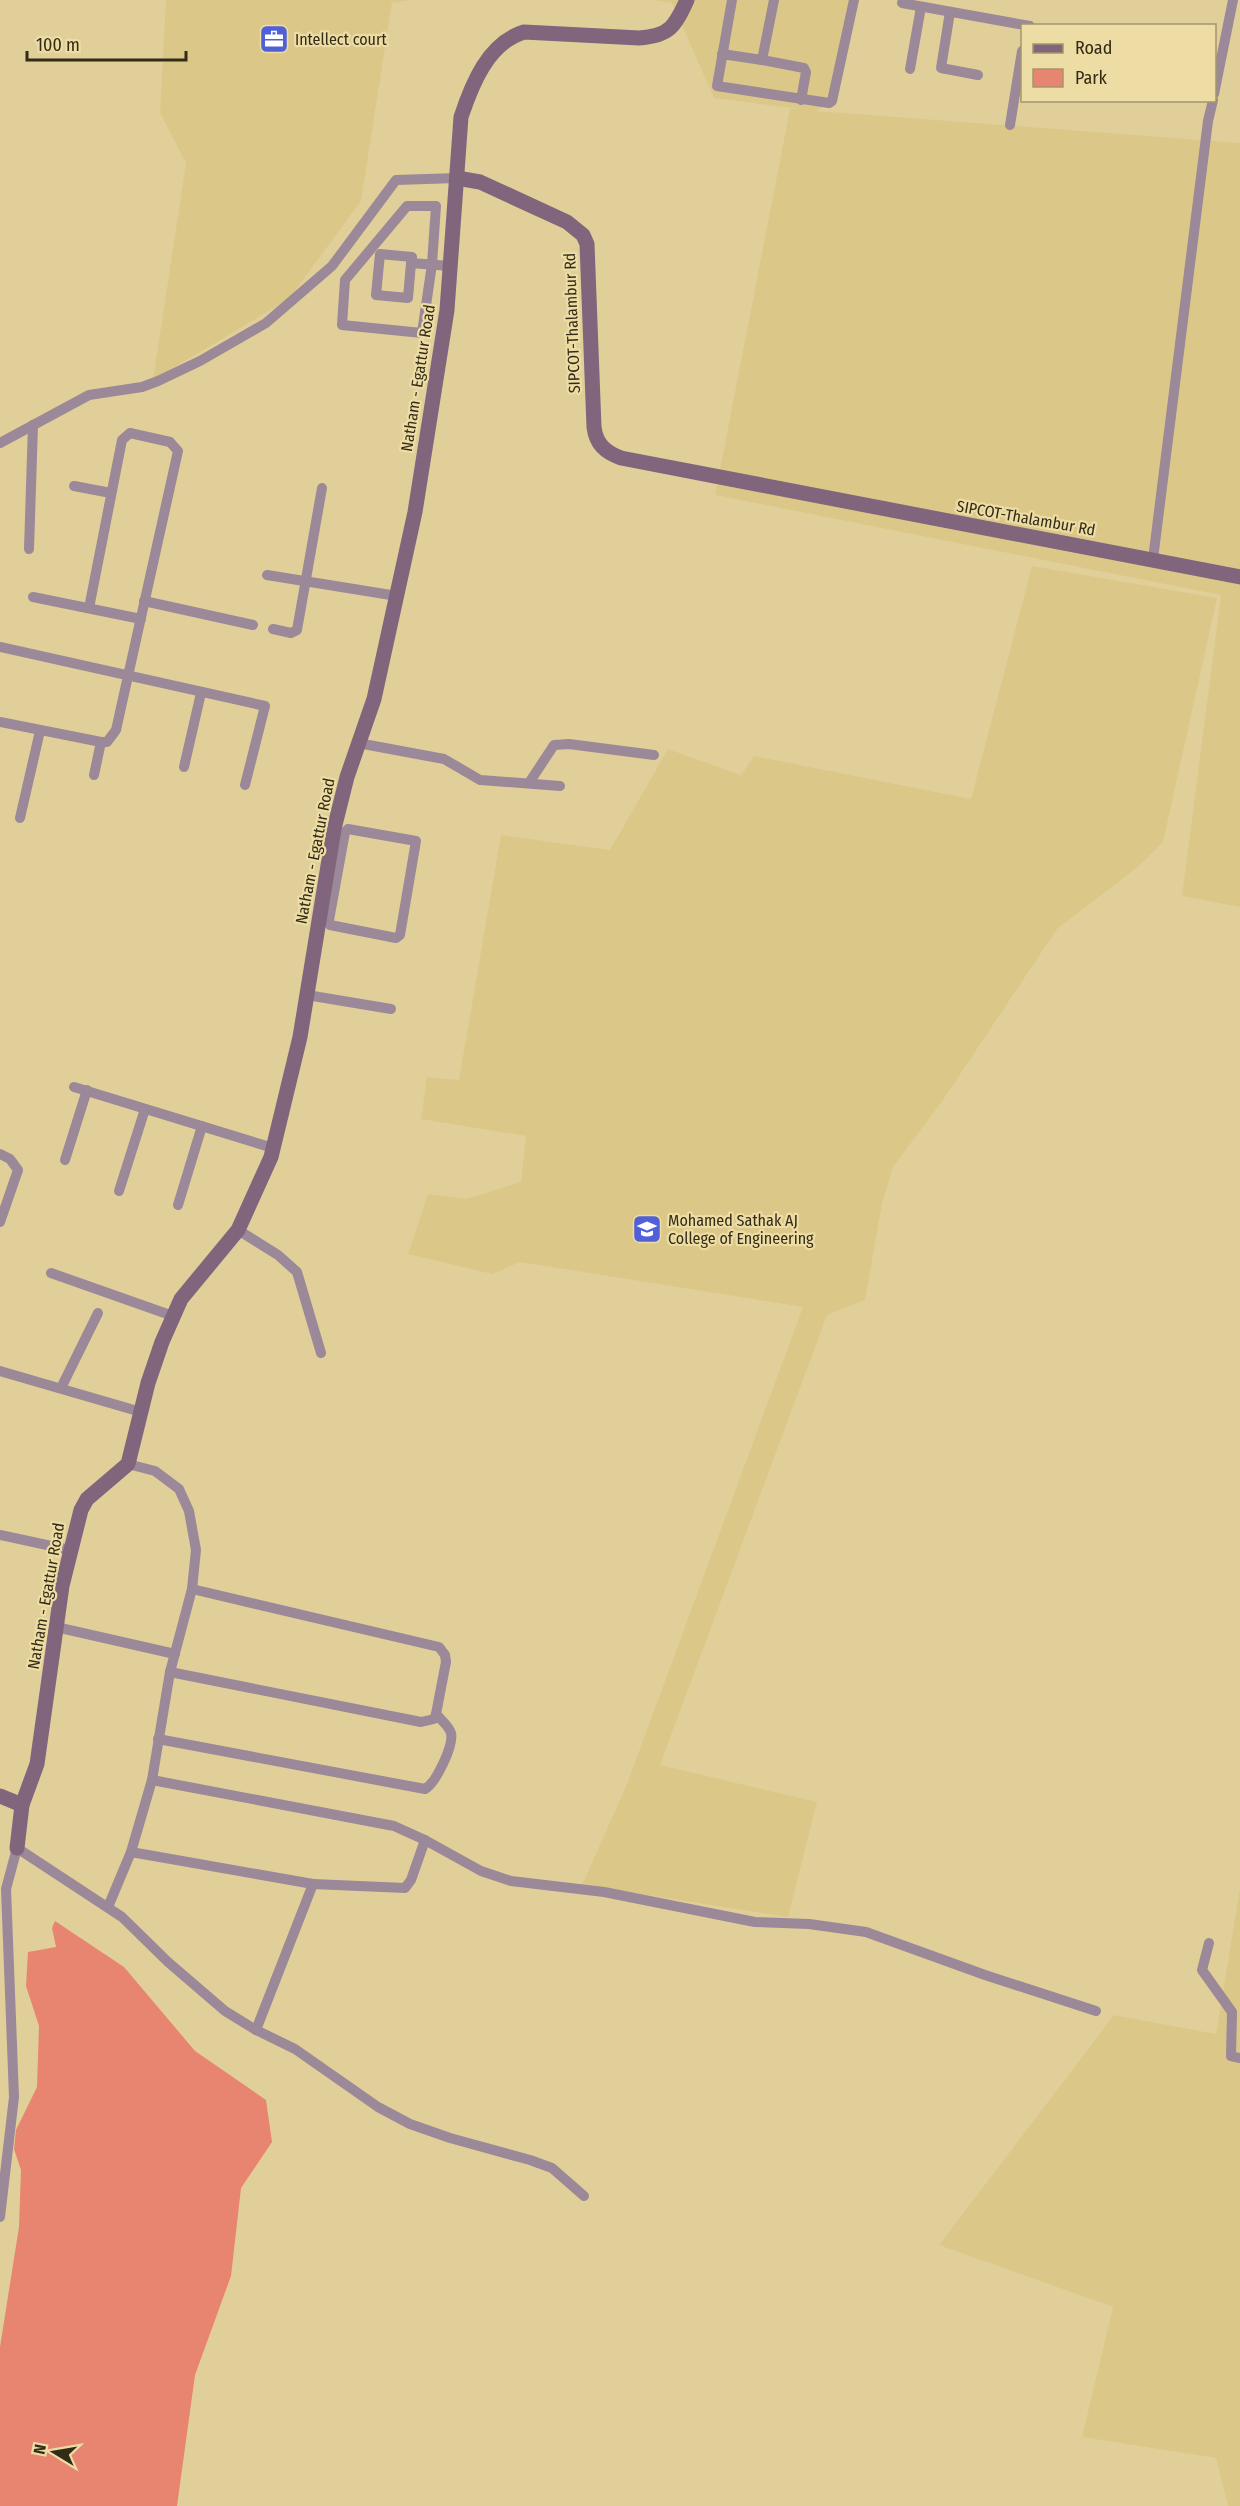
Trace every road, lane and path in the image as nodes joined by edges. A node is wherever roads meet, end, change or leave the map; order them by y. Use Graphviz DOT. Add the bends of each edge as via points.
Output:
graph roads {
  1 [pos="687,0"];
  2 [pos="732,0"];
  3 [pos="774,0"];
  4 [pos="854,0"];
  5 [pos="1233,0"];
  6 [pos="902,3"];
  7 [pos="921,7"];
  8 [pos="950,12"];
  9 [pos="1022,24"];
  10 [pos="722,54"];
  11 [pos="762,60"];
  12 [pos="1021,62"];
  13 [pos="1218,63"];
  14 [pos="910,69"];
  15 [pos="978,75"];
  16 [pos="1216,84"];
  17 [pos="801,100"];
  18 [pos="1213,102"];
  19 [pos="1010,125"];
  20 [pos="457,178"];
  21 [pos="411,263"];
  22 [pos="432,264"];
  23 [pos="450,266"];
  24 [pos="33,425"];
  25 [pos="0,443"];
  26 [pos="74,486"];
  27 [pos="322,488"];
  28 [pos="111,493"];
  29 [pos="29,549"];
  30 [pos="1153,559"];
  31 [pos="267,575"];
  32 [pos="1240,577"];
  33 [pos="305,582"];
  34 [pos="397,596"];
  35 [pos="33,597"];
  36 [pos="144,601"];
  37 [pos="89,608"];
  38 [pos="141,620"];
  39 [pos="253,625"];
  40 [pos="273,629"];
  41 [pos="0,647"];
  42 [pos="128,676"];
  43 [pos="201,693"];
  44 [pos="0,722"];
  45 [pos="40,731"];
  46 [pos="101,742"];
  47 [pos="358,743"];
  48 [pos="654,755"];
  49 [pos="184,767"];
  50 [pos="93,775"];
  51 [pos="530,783"];
  52 [pos="245,785"];
  53 [pos="560,786"];
  54 [pos="20,818"];
  55 [pos="340,830"];
  56 [pos="325,917"];
  57 [pos="307,995"];
  58 [pos="391,1009"];
  59 [pos="74,1087"];
  60 [pos="87,1090"];
  61 [pos="145,1109"];
  62 [pos="202,1126"];
  63 [pos="273,1148"];
  64 [pos="0,1154"];
  65 [pos="65,1160"];
  66 [pos="119,1191"];
  67 [pos="178,1205"];
  68 [pos="0,1222"];
  69 [pos="238,1230"];
  70 [pos="51,1273"];
  71 [pos="98,1313"];
  72 [pos="173,1316"];
  73 [pos="321,1353"];
  74 [pos="0,1371"];
  75 [pos="61,1388"];
  76 [pos="141,1412"];
  77 [pos="128,1464"];
  78 [pos="0,1535"];
  79 [pos="70,1550"];
  80 [pos="192,1589"];
  81 [pos="56,1627"];
  82 [pos="175,1654"];
  83 [pos="170,1672"];
  84 [pos="436,1714"];
  85 [pos="158,1738"];
  86 [pos="152,1780"];
  87 [pos="0,1796"];
  88 [pos="22,1805"];
  89 [pos="425,1840"];
  90 [pos="17,1848"];
  91 [pos="131,1852"];
  92 [pos="313,1884"];
  93 [pos="108,1907"];
  94 [pos="1209,1943"];
  95 [pos="1096,2011"];
  96 [pos="256,2030"];
  97 [pos="1240,2058"];
  98 [pos="584,2196"];
  99 [pos="0,2217"];
  1 -- 20 [label="street, Natham - Egattur Road" via="678,20 656,37 524,32 509,36 497,46 469,93 460,117"];
  2 -- 10 [label="street"];
  3 -- 11 [label="street"];
  4 -- 17 [label="street" via="832,101"];
  5 -- 13 [label="street"];
  6 -- 7 [label="street"];
  7 -- 8 [label="street"];
  7 -- 14 [label="street"];
  8 -- 9 [label="street"];
  8 -- 15 [label="street" via="941,68"];
  10 -- 11 [label="street"];
  10 -- 17 [label="street" via="718,87"];
  11 -- 17 [label="street" via="806,70"];
  12 -- 19 [label="street"];
  13 -- 16 [label="street"];
  18 -- 30 [label="street"];
  20 -- 23 [label="street, Natham - Egattur Road"];
  20 -- 24 [label="street, SIPCOT-Thalambur Rd" via="396,180 332,266 266,323 220,350 142,387 89,395"];
  20 -- 30 [label="street, SIPCOT-Thalambur Rd" via="480,182 519,199 567,222 583,235 587,244 594,427 596,439 607,452 632,460"];
  21 -- 21 [label="street" via="408,298 376,295 380,254 412,257"];
  21 -- 22 [label="street"];
  22 -- 22 [label="street" via="436,206 407,206 345,280 342,325 422,333"];
  22 -- 23 [label="street"];
  23 -- 34 [label="street, Natham - Egattur Road" via="447,310 415,512"];
  24 -- 25 [label="street, SIPCOT-Thalambur Rd"];
  24 -- 29 [label="street"];
  26 -- 28 [label="street"];
  27 -- 33 [label="street"];
  28 -- 36 [label="street" via="122,440 127,434 175,446 178,451"];
  28 -- 37 [label="street"];
  30 -- 32 [label="street, SIPCOT-Thalambur Rd"];
  31 -- 33 [label="street"];
  33 -- 34 [label="street"];
  33 -- 40 [label="street" via="297,630 291,633"];
  34 -- 47 [label="street, Natham - Egattur Road" via="374,699"];
  35 -- 37 [label="street"];
  36 -- 38 [label="street"];
  36 -- 39 [label="street"];
  37 -- 38 [label="street"];
  38 -- 42 [label="street"];
  41 -- 42 [label="street"];
  42 -- 43 [label="street"];
  42 -- 46 [label="street" via="116,730 107,742"];
  43 -- 49 [label="street"];
  43 -- 52 [label="street" via="265,706"];
  44 -- 45 [label="street"];
  45 -- 46 [label="street"];
  45 -- 54 [label="street"];
  46 -- 50 [label="street"];
  47 -- 51 [label="street" via="444,759 480,780"];
  47 -- 55 [label="street, Natham - Egattur Road"];
  48 -- 51 [label="street" via="554,745"];
  51 -- 53 [label="street"];
  55 -- 56 [label="street, Natham - Egattur Road"];
  55 -- 56 [label="street" via="416,842 400,935 396,938 330,925"];
  56 -- 57 [label="street, Natham - Egattur Road"];
  57 -- 58 [label="street"];
  57 -- 63 [label="street, Natham - Egattur Road"];
  59 -- 60 [label="street"];
  60 -- 61 [label="street"];
  60 -- 65 [label="street"];
  61 -- 62 [label="street"];
  61 -- 66 [label="street"];
  62 -- 63 [label="street"];
  62 -- 67 [label="street"];
  63 -- 69 [label="street, Natham - Egattur Road"];
  64 -- 68 [label="street" via="18,1170"];
  69 -- 72 [label="street, Natham - Egattur Road" via="181,1299"];
  69 -- 73 [label="street" via="297,1272"];
  70 -- 72 [label="street"];
  71 -- 75 [label="street"];
  72 -- 76 [label="street, Natham - Egattur Road"];
  74 -- 75 [label="street"];
  75 -- 76 [label="street"];
  76 -- 77 [label="street, Natham - Egattur Road"];
  77 -- 79 [label="street, Natham - Egattur Road" via="87,1499"];
  77 -- 80 [label="street" via="155,1471 179,1489 194,1536"];
  78 -- 79 [label="street"];
  79 -- 81 [label="street, Natham - Egattur Road"];
  80 -- 82 [label="street"];
  80 -- 84 [label="street" via="440,1647 446,1662"];
  81 -- 82 [label="street"];
  81 -- 88 [label="street, Natham - Egattur Road" via="36,1764"];
  82 -- 83 [label="street"];
  83 -- 84 [label="street" via="422,1722 434,1719"];
  83 -- 85 [label="street"];
  84 -- 85 [label="street" via="450,1730 451,1741 436,1777 426,1789"];
  85 -- 86 [label="street"];
  86 -- 89 [label="street" via="394,1826"];
  86 -- 91 [label="street"];
  87 -- 88 [label="street"];
  88 -- 90 [label="street, Natham - Egattur Road"];
  89 -- 92 [label="street" via="405,1888"];
  89 -- 95 [label="street" via="481,1871 511,1881 596,1891 755,1922 866,1932"];
  90 -- 93 [label="street"];
  90 -- 99 [label="street" via="6,1889 14,2097"];
  91 -- 92 [label="street"];
  91 -- 93 [label="street"];
  92 -- 96 [label="street"];
  93 -- 96 [label="street" via="209,1998"];
  94 -- 97 [label="street" via="1202,1970 1232,2012 1231,2056"];
  96 -- 98 [label="street" via="295,2049 378,2107 410,2124 552,2168"];
}
